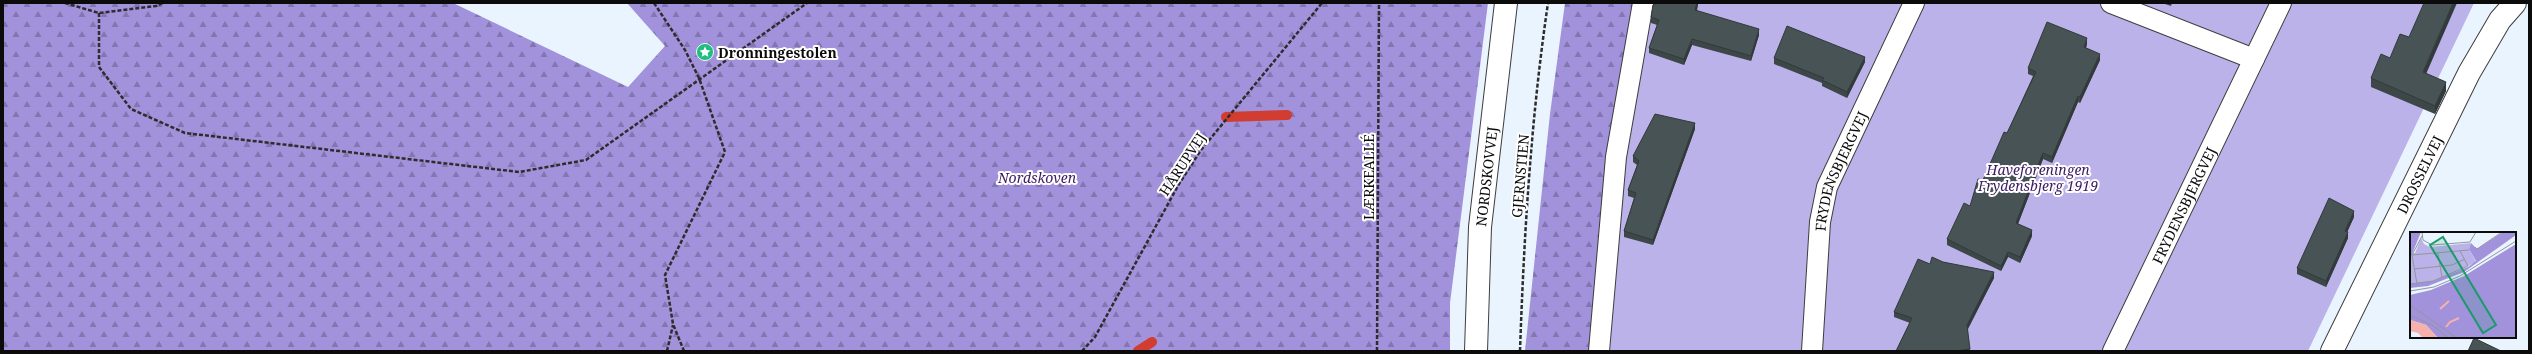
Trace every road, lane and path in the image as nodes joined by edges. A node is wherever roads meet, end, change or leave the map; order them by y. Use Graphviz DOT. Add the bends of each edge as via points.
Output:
graph roads {
  1 [pos="65,3"];
  2 [pos="163,3"];
  3 [pos="654,3"];
  4 [pos="807,3"];
  5 [pos="1322,3"];
  6 [pos="1379,3"];
  7 [pos="1506,3"];
  8 [pos="1548,3"];
  9 [pos="1643,3"];
  10 [pos="1914,3"];
  11 [pos="2111,3"];
  12 [pos="2281,3"];
  13 [pos="2515,3"];
  14 [pos="99,13"];
  15 [pos="2254,59"];
  16 [pos="699,78"];
  17 [pos="673,324"];
  18 [pos="666,351"];
  19 [pos="684,351"];
  20 [pos="1082,351"];
  21 [pos="1377,351"];
  22 [pos="1476,351"];
  23 [pos="1520,351"];
  24 [pos="1599,351"];
  25 [pos="1812,351"];
  26 [pos="2113,351"];
  27 [pos="2332,351"];
  1 -- 14 [label="path"];
  2 -- 14 [label="path"];
  3 -- 16 [label="path" via="685,50"];
  4 -- 16 [label="path"];
  5 -- 20 [label="path, HÅRUPVEJ" via="1201,150 1178,184 1095,337"];
  6 -- 21 [label="path, LÆRKEALLÉ"];
  7 -- 22 [label="street, NORDSKOVVEJ" via="1480,227"];
  8 -- 23 [label="path, GJERNSTIEN" via="1538,81 1523,270"];
  9 -- 24 [label="lane" via="1616,158"];
  10 -- 25 [label="lane, FRYDENSBJERGVEJ" via="1827,187 1820,222"];
  11 -- 15 [label="lane"];
  12 -- 15 [label="lane, FRYDENSBJERGVEJ"];
  13 -- 27 [label="street, DROSSELVEJ" via="2500,20 2469,73"];
  14 -- 16 [label="path" via="99,67 131,109 185,133 411,161 519,172 586,160"];
  15 -- 26 [label="lane, FRYDENSBJERGVEJ"];
  16 -- 17 [label="path" via="725,152 665,275"];
  17 -- 18 [label="path"];
  17 -- 19 [label="path"];
}
